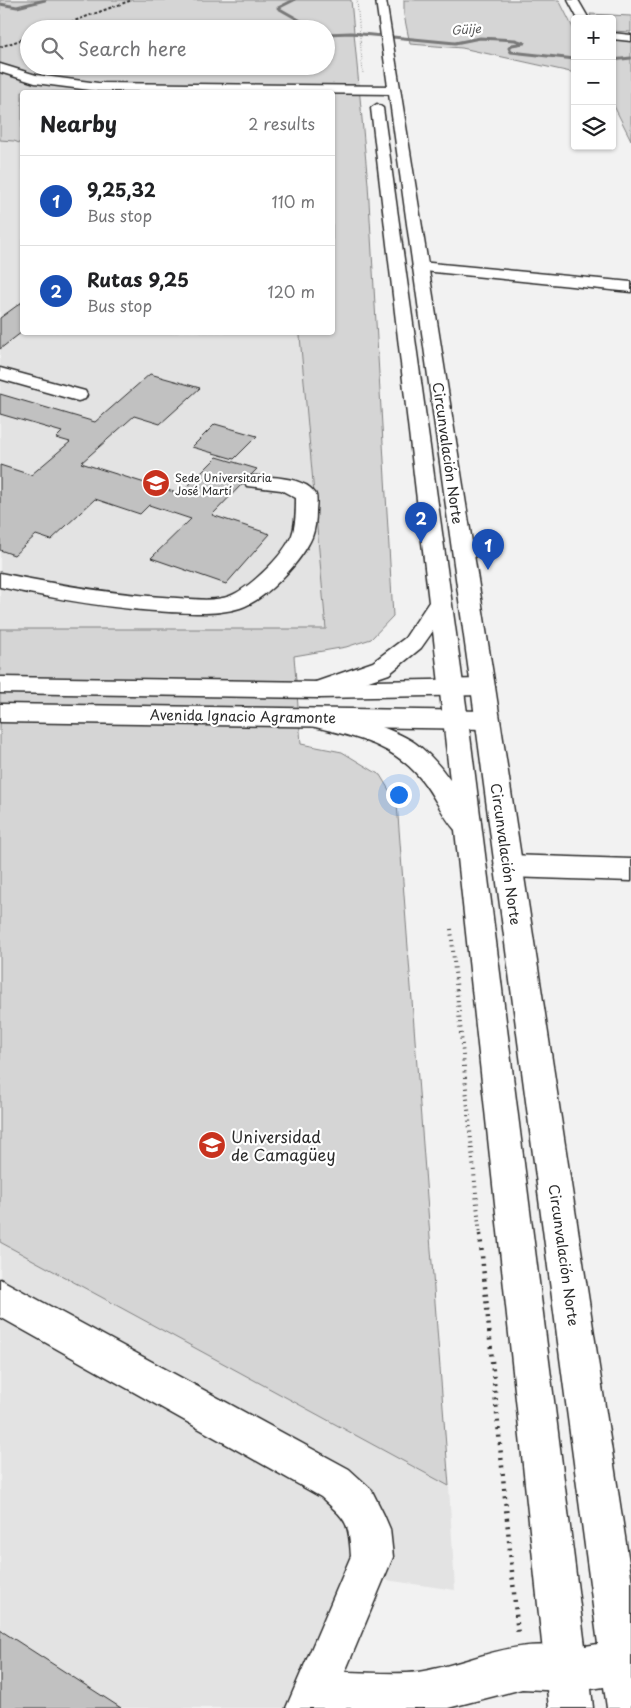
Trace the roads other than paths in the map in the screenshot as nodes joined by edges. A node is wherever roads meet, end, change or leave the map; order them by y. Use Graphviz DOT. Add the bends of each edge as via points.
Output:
graph roads {
  1 [pos="381,0"];
  2 [pos="573,0"];
  3 [pos="582,15"];
  4 [pos="616,36"];
  5 [pos="631,38"];
  6 [pos="0,68"];
  7 [pos="20,74"];
  8 [pos="22,75"];
  9 [pos="377,90"];
  10 [pos="420,267"];
  11 [pos="631,287"];
  12 [pos="0,373"];
  13 [pos="78,395"];
  14 [pos="254,482"];
  15 [pos="0,580"];
  16 [pos="441,602"];
  17 [pos="0,685"];
  18 [pos="483,687"];
  19 [pos="452,689"];
  20 [pos="319,690"];
  21 [pos="0,713"];
  22 [pos="310,717"];
  23 [pos="471,720"];
  24 [pos="468,829"];
  25 [pos="508,866"];
  26 [pos="631,870"];
  27 [pos="0,1297"];
  28 [pos="623,1664"];
  29 [pos="569,1688"];
  30 [pos="311,1701"];
  31 [pos="409,1701"];
  32 [pos="630,1708"];
  1 -- 9 [label="main road, Circunvalación Norte" via="372,36"];
  2 -- 3 [label="main road"];
  4 -- 5 [label="main road"];
  6 -- 7 [label="main road"];
  8 -- 9 [label="main road" via="98,87"];
  9 -- 10 [label="main road, Circunvalación Norte"];
  9 -- 16 [label="main road, Circunvalación Norte"];
  10 -- 11 [label="main road"];
  10 -- 18 [label="main road, Circunvalación Norte"];
  12 -- 13 [label="main road"];
  14 -- 15 [label="main road" via="285,484 306,495 306,516 302,537 283,564 263,584 238,601 202,607 141,604"];
  16 -- 19 [label="main road, Circunvalación Norte"];
  16 -- 20 [label="main road" via="413,643 380,668"];
  17 -- 20 [label="main road, Avenida Ignacio Agramonte"];
  18 -- 19 [label="main road, Avenida Ignacio Agramonte"];
  18 -- 23 [label="main road, Circunvalación Norte"];
  19 -- 20 [label="main road, Avenida Ignacio Agramonte"];
  19 -- 23 [label="main road, Circunvalación Norte"];
  21 -- 22 [label="main road, Avenida Ignacio Agramonte"];
  22 -- 23 [label="main road, Avenida Ignacio Agramonte"];
  22 -- 24 [label="main road" via="366,730 416,757 444,791"];
  23 -- 24 [label="main road, Circunvalación Norte"];
  23 -- 25 [label="main road, Circunvalación Norte"];
  24 -- 29 [label="main road, Circunvalación Norte"];
  25 -- 26 [label="main road"];
  25 -- 28 [label="main road, Circunvalación Norte"];
  27 -- 30 [label="main road" via="335,1483 357,1503 370,1529 372,1557"];
  28 -- 29 [label="main road"];
  28 -- 32 [label="main road, Circunvalación Norte"];
  29 -- 31 [label="main road" via="522,1667"];
  30 -- 31 [label="main road"];
}
